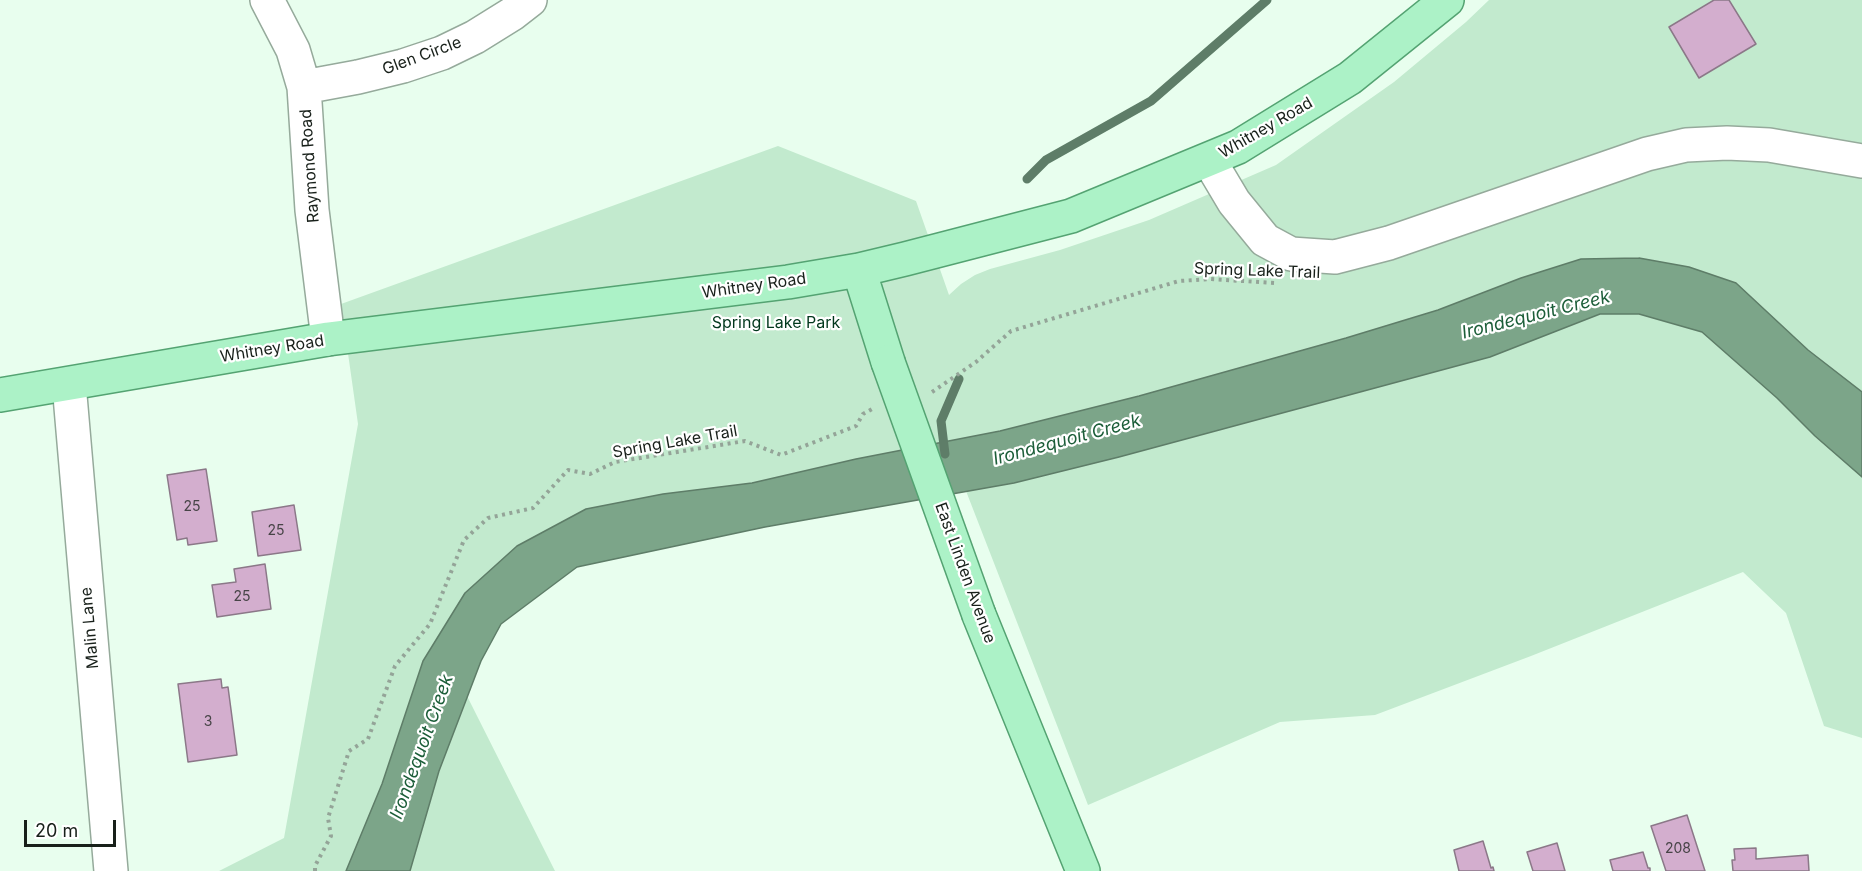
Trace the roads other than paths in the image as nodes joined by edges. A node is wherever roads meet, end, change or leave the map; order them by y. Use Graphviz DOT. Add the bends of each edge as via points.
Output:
graph roads {
  1 [pos="267,0"];
  2 [pos="530,0"];
  3 [pos="1447,0"];
  4 [pos="304,87"];
  5 [pos="1209,160"];
  6 [pos="1862,161"];
  7 [pos="859,270"];
  8 [pos="328,339"];
  9 [pos="69,384"];
  10 [pos="0,395"];
  11 [pos="111,871"];
  12 [pos="1083,871"];
  1 -- 4 [label="street, Raymond Road" via="293,50"];
  2 -- 4 [label="street, Glen Circle" via="475,37 442,53 403,66"];
  3 -- 5 [label="main road, Whitney Road" via="1350,78 1238,147"];
  4 -- 8 [label="street, Raymond Road" via="312,210"];
  5 -- 6 [label="street" via="1234,202 1265,240 1291,254 1335,256 1389,243 1647,154 1686,145 1769,146"];
  5 -- 7 [label="main road, Whitney Road" via="1071,216"];
  7 -- 8 [label="main road, Whitney Road"];
  7 -- 12 [label="main road, East Linden Avenue, bridge" via="979,615"];
  8 -- 9 [label="main road, Whitney Road"];
  9 -- 10 [label="main road, Whitney Road"];
  9 -- 11 [label="street, Malin Lane"];
}
